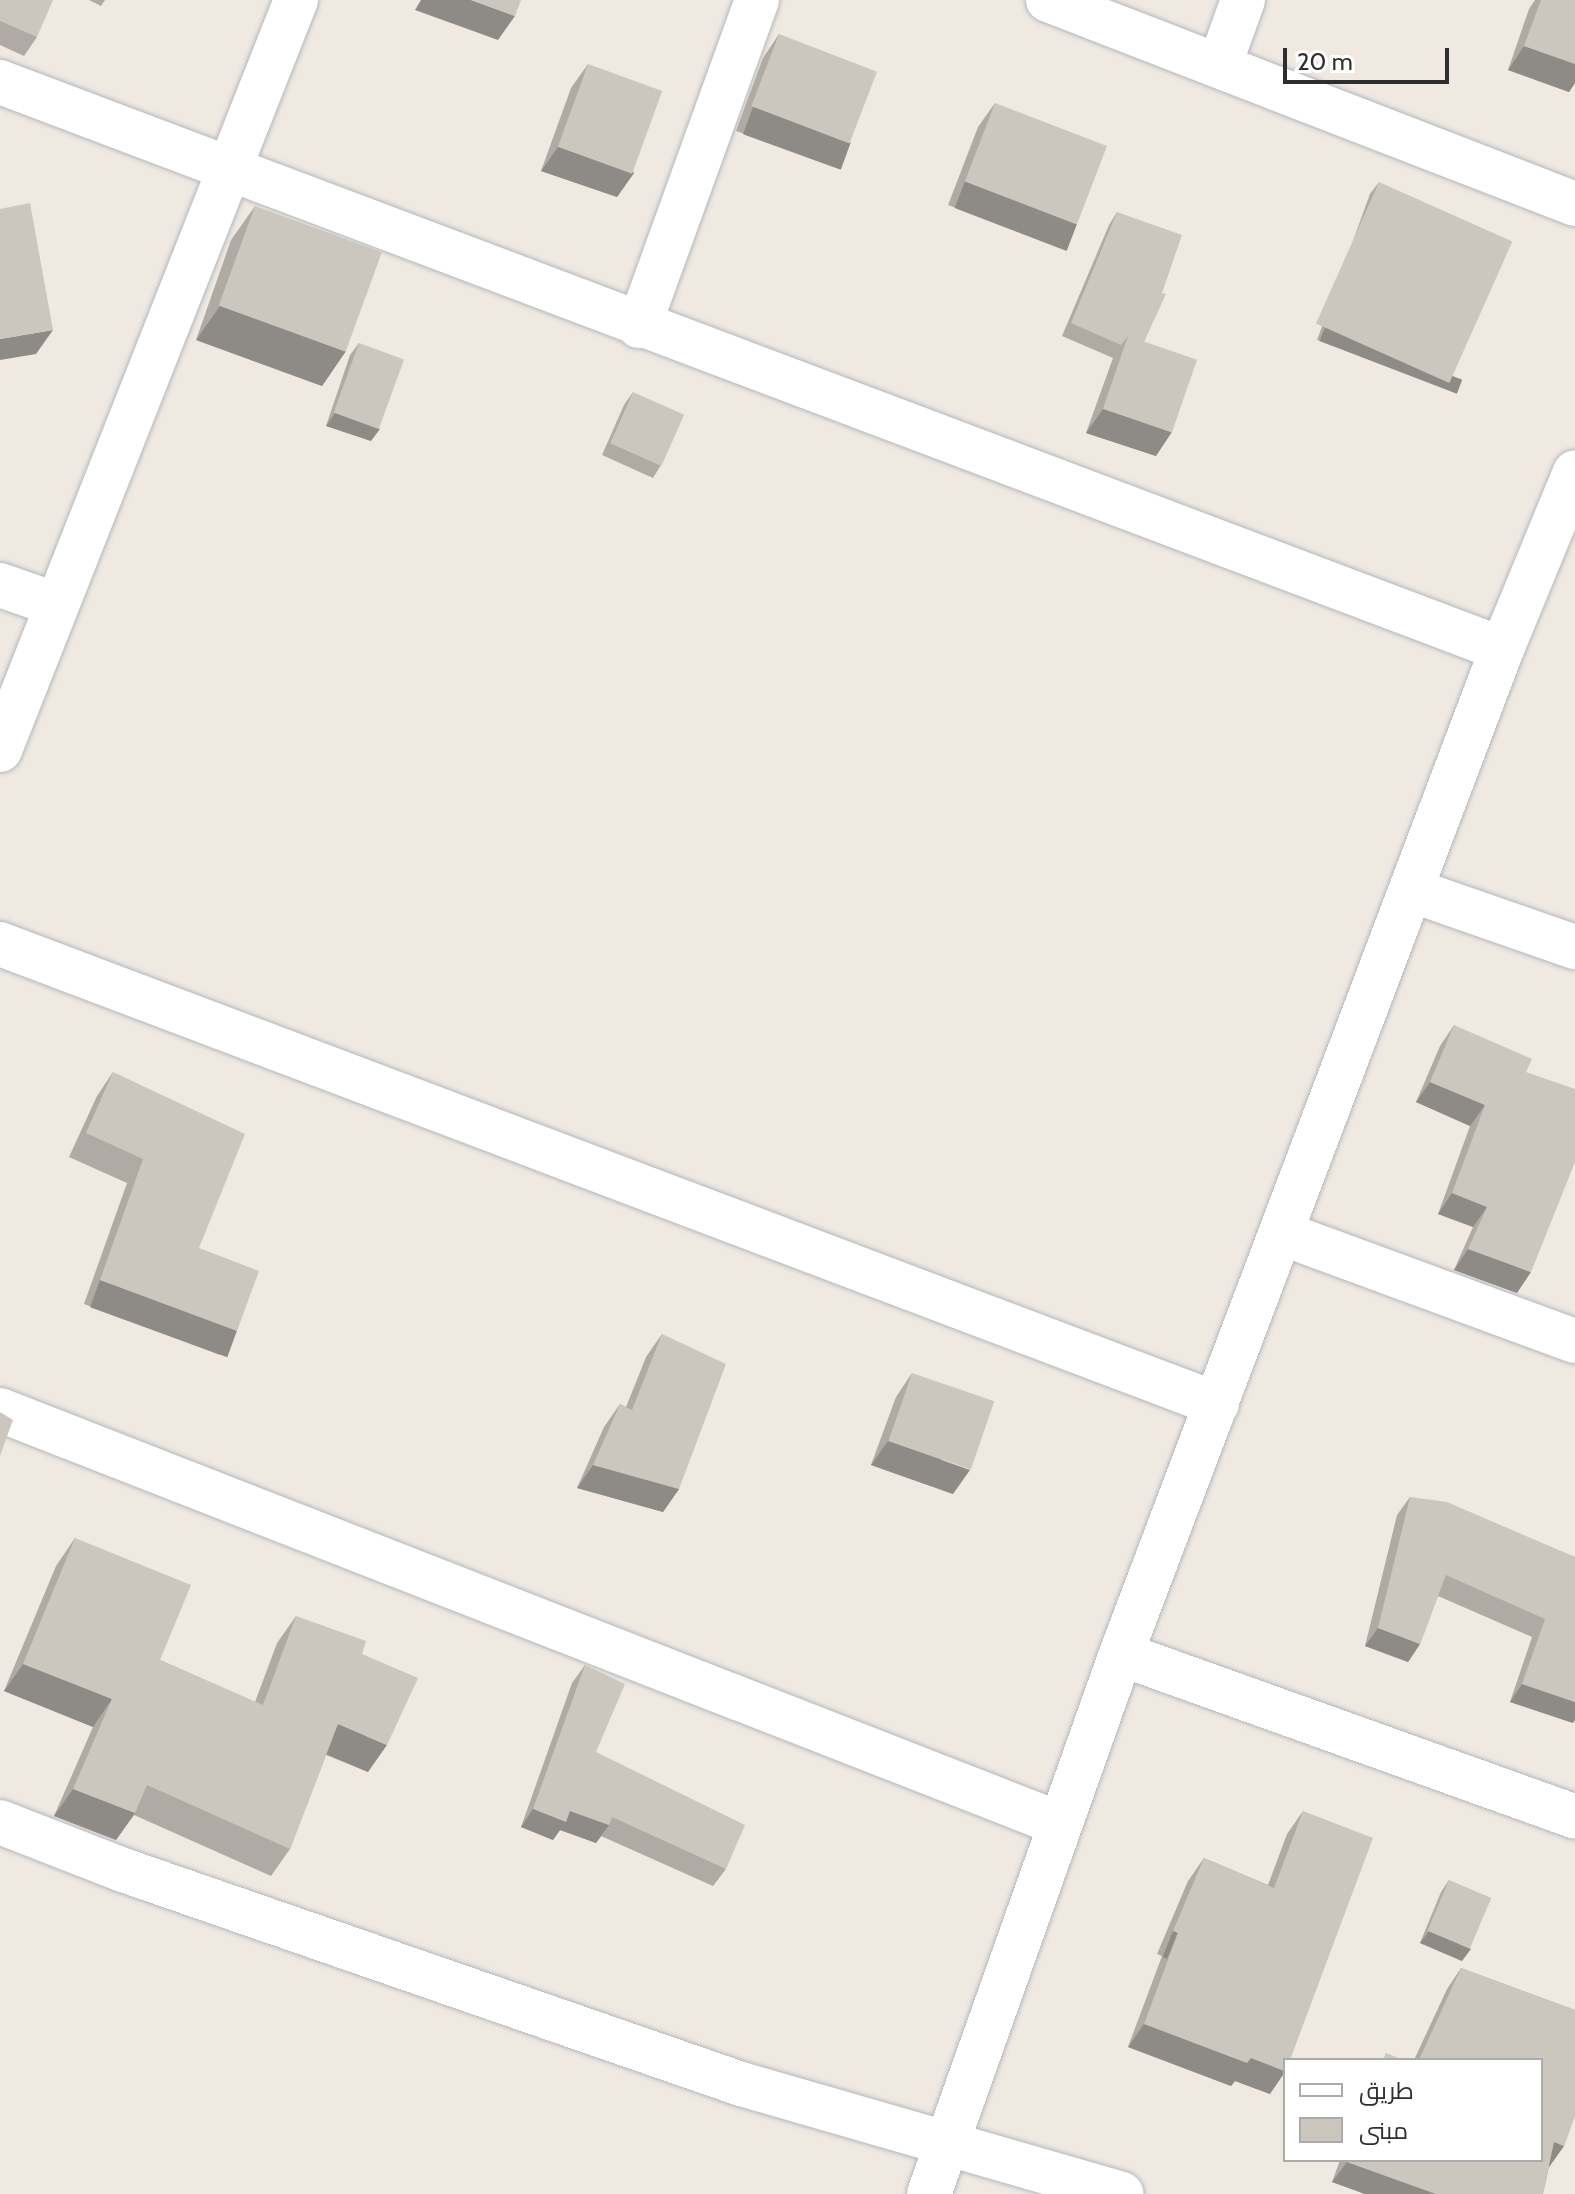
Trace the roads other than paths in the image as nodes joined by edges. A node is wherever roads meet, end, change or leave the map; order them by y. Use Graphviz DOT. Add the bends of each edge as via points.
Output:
graph roads {
  1 [pos="296,0"];
  2 [pos="757,0"];
  3 [pos="1048,0"];
  4 [pos="1243,0"];
  5 [pos="1220,64"];
  6 [pos="0,82"];
  7 [pos="230,169"];
  8 [pos="1575,204"];
  9 [pos="639,326"];
  10 [pos="1575,472"];
  11 [pos="1560,563"];
  12 [pos="0,585"];
  13 [pos="57,605"];
  14 [pos="1502,649"];
  15 [pos="0,750"];
  16 [pos="1411,890"];
  17 [pos="0,944"];
  18 [pos="1575,947"];
  19 [pos="1281,1233"];
  20 [pos="1575,1341"];
  21 [pos="1217,1404"];
  22 [pos="0,1410"];
  23 [pos="1121,1654"];
  24 [pos="1575,1817"];
  25 [pos="0,1822"];
  26 [pos="1060,1824"];
  27 [pos="948,2140"];
  28 [pos="929,2194"];
  29 [pos="1121,2194"];
  1 -- 7 [label="street"];
  2 -- 9 [label="street"];
  3 -- 5 [label="street"];
  4 -- 5 [label="street"];
  5 -- 8 [label="street"];
  6 -- 7 [label="street"];
  7 -- 9 [label="street"];
  7 -- 13 [label="street"];
  9 -- 14 [label="street"];
  10 -- 11 [label="street"];
  11 -- 14 [label="street"];
  12 -- 13 [label="street"];
  13 -- 15 [label="street"];
  14 -- 16 [label="street"];
  16 -- 18 [label="street"];
  16 -- 19 [label="street"];
  17 -- 21 [label="street"];
  19 -- 20 [label="street"];
  19 -- 21 [label="street"];
  21 -- 23 [label="street"];
  22 -- 26 [label="street"];
  23 -- 24 [label="street"];
  23 -- 26 [label="street"];
  25 -- 27 [label="street" via="138,1876 741,2084"];
  26 -- 27 [label="street"];
  27 -- 28 [label="street"];
  27 -- 29 [label="street"];
}
